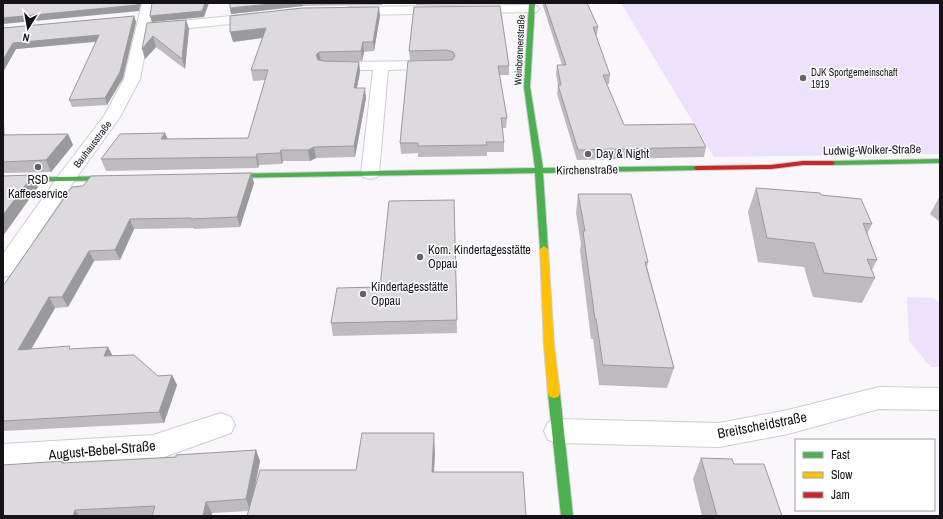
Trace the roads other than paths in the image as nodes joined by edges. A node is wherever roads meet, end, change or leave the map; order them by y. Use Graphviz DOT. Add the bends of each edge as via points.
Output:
graph roads {
  1 [pos="532,6"];
  2 [pos="334,12"];
  3 [pos="272,15"];
  4 [pos="141,16"];
  5 [pos="447,65"];
  6 [pos="326,66"];
  7 [pos="381,66"];
  8 [pos="940,161"];
  9 [pos="804,164"];
  10 [pos="539,170"];
  11 [pos="370,173"];
  12 [pos="216,176"];
  13 [pos="129,178"];
  14 [pos="66,179"];
  15 [pos="3,180"];
  16 [pos="3,270"];
  17 [pos="940,399"];
  18 [pos="221,425"];
  19 [pos="558,431"];
  20 [pos="3,457"];
  21 [pos="567,516"];
  1 -- 2 [label="street"];
  1 -- 10 [label="street, Weinbrennerstraße" via="527,87"];
  3 -- 4 [label="street"];
  4 -- 14 [label="street, Bauhausstraße" via="132,79 112,117"];
  5 -- 7 [label="street"];
  6 -- 7 [label="street"];
  7 -- 11 [label="street"];
  8 -- 9 [label="street, Ludwig-Wolker-Straße"];
  9 -- 10 [label="street, Kirchenstraße" via="771,167"];
  10 -- 11 [label="street, Kirchenstraße"];
  10 -- 19 [label="street" via="549,345"];
  11 -- 12 [label="street, Kirchenstraße"];
  13 -- 14 [label="street"];
  14 -- 15 [label="street"];
  14 -- 16 [label="street, Bauhausstraße"];
  17 -- 19 [label="street, Breitscheidstraße" via="879,398 788,422 719,435"];
  18 -- 20 [label="street, August-Bebel-Straße" via="153,448"];
  19 -- 21 [label="street"];
}
